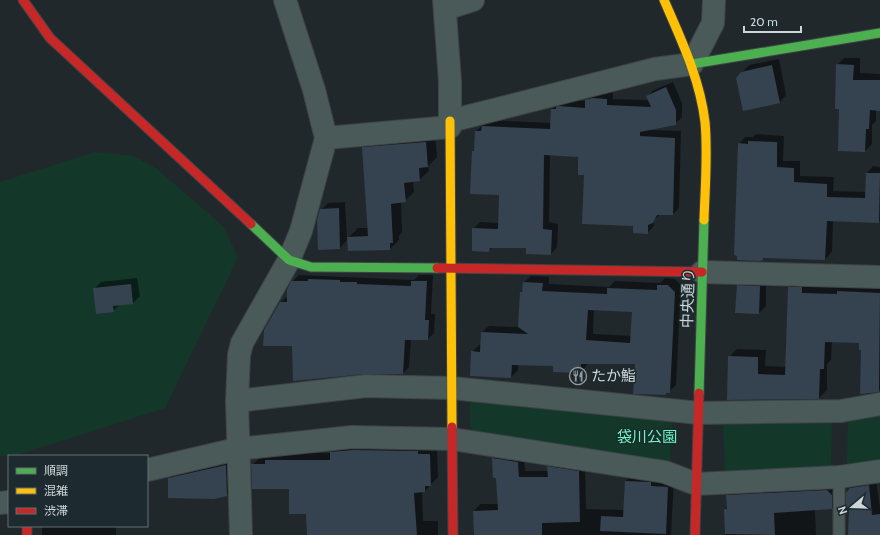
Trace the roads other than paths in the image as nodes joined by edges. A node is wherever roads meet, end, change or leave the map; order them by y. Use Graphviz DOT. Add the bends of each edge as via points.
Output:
graph roads {
  1 [pos="24,0"];
  2 [pos="285,0"];
  3 [pos="473,0"];
  4 [pos="664,0"];
  5 [pos="714,0"];
  6 [pos="445,4"];
  7 [pos="880,33"];
  8 [pos="692,64"];
  9 [pos="450,124"];
  10 [pos="326,138"];
  11 [pos="289,260"];
  12 [pos="452,268"];
  13 [pos="702,272"];
  14 [pos="880,277"];
  15 [pos="452,388"];
  16 [pos="237,401"];
  17 [pos="880,404"];
  18 [pos="699,413"];
  19 [pos="452,439"];
  20 [pos="237,449"];
  21 [pos="148,470"];
  22 [pos="880,472"];
  23 [pos="839,477"];
  24 [pos="696,484"];
  25 [pos="241,535"];
  26 [pos="453,535"];
  27 [pos="695,535"];
  28 [pos="839,535"];
  1 -- 11 [label="street" via="50,38"];
  2 -- 10 [label="street" via="314,90"];
  3 -- 6 [label="street"];
  4 -- 8 [label="street, 中央通り"];
  5 -- 8 [label="street" via="713,23"];
  6 -- 9 [label="street"];
  7 -- 8 [label="street"];
  8 -- 9 [label="street" via="655,69"];
  8 -- 13 [label="street, 中央通り" via="706,116"];
  9 -- 10 [label="street"];
  9 -- 12 [label="street"];
  10 -- 11 [label="street" via="301,231"];
  11 -- 12 [label="street" via="311,267"];
  11 -- 16 [label="street" via="242,343"];
  12 -- 13 [label="street"];
  12 -- 15 [label="street"];
  13 -- 14 [label="street"];
  13 -- 18 [label="street, 中央通り"];
  15 -- 16 [label="street" via="366,386"];
  15 -- 18 [label="street"];
  15 -- 19 [label="street"];
  16 -- 20 [label="street"];
  17 -- 18 [label="street" via="841,411"];
  18 -- 24 [label="street, 中央通り"];
  19 -- 20 [label="street" via="352,437"];
  19 -- 24 [label="street" via="664,472"];
  19 -- 26 [label="street"];
  20 -- 21 [label="street"];
  20 -- 25 [label="street"];
  22 -- 23 [label="street"];
  23 -- 24 [label="street"];
  23 -- 28 [label="lane"];
  24 -- 27 [label="street, 中央通り"];
}
